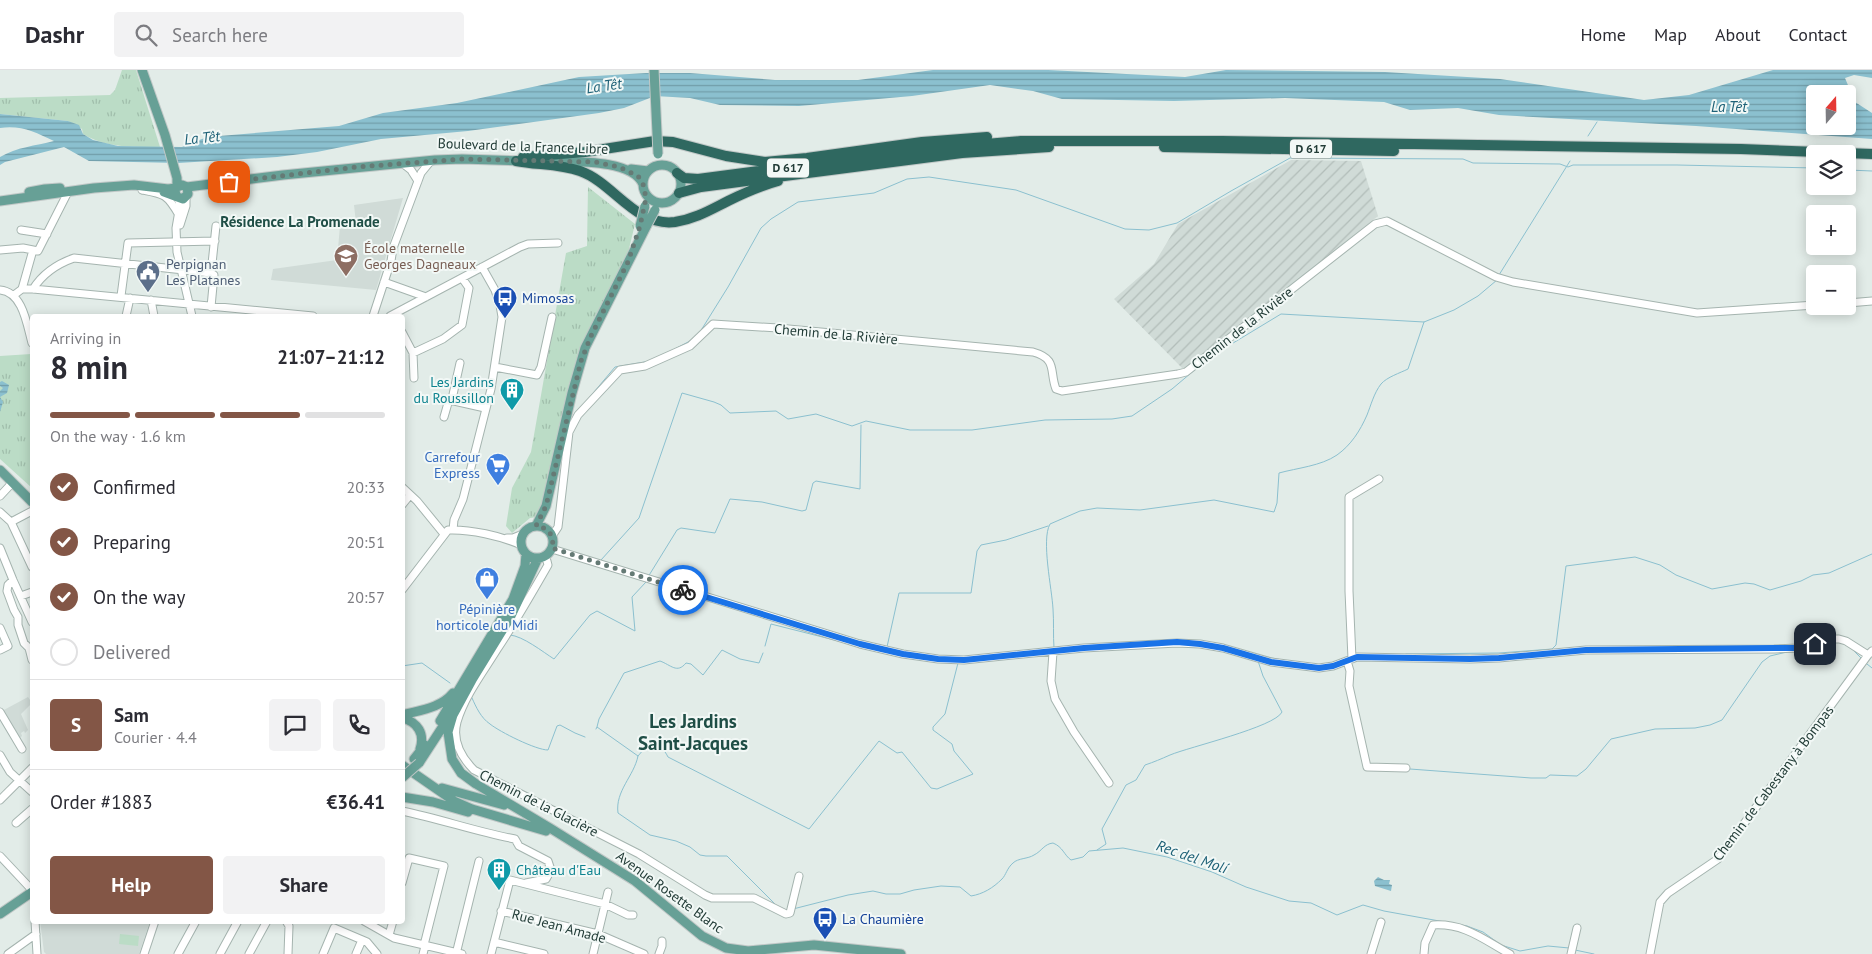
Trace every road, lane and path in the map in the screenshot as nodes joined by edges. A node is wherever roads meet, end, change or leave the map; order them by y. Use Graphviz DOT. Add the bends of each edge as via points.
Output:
graph roads {
  1 [pos="142,70"];
  2 [pos="148,70"];
  3 [pos="654,70"];
  4 [pos="153,92"];
  5 [pos="1084,140"];
  6 [pos="1872,154"];
  7 [pos="1806,158"];
  8 [pos="519,159"];
  9 [pos="435,160"];
  10 [pos="1856,160"];
  11 [pos="1872,161"];
  12 [pos="402,163"];
  13 [pos="655,163"];
  14 [pos="367,166"];
  15 [pos="677,173"];
  16 [pos="808,174"];
  17 [pos="418,182"];
  18 [pos="122,187"];
  19 [pos="134,188"];
  20 [pos="644,188"];
  21 [pos="181,189"];
  22 [pos="83,190"];
  23 [pos="68,192"];
  24 [pos="679,193"];
  25 [pos="0,200"];
  26 [pos="658,207"];
  27 [pos="179,215"];
  28 [pos="216,226"];
  29 [pos="643,226"];
  30 [pos="21,230"];
  31 [pos="47,234"];
  32 [pos="214,241"];
  33 [pos="176,243"];
  34 [pos="558,243"];
  35 [pos="0,250"];
  36 [pos="34,250"];
  37 [pos="125,263"];
  38 [pos="482,267"];
  39 [pos="182,270"];
  40 [pos="211,273"];
  41 [pos="462,278"];
  42 [pos="384,282"];
  43 [pos="22,289"];
  44 [pos="33,289"];
  45 [pos="0,290"];
  46 [pos="14,295"];
  47 [pos="121,296"];
  48 [pos="426,297"];
  49 [pos="130,298"];
  50 [pos="151,300"];
  51 [pos="1872,301"];
  52 [pos="1856,302"];
  53 [pos="190,305"];
  54 [pos="1806,306"];
  55 [pos="211,307"];
  56 [pos="227,308"];
  57 [pos="126,314"];
  58 [pos="154,314"];
  59 [pos="192,314"];
  60 [pos="228,314"];
  61 [pos="292,314"];
  62 [pos="374,314"];
  63 [pos="396,314"];
  64 [pos="552,316"];
  65 [pos="30,328"];
  66 [pos="405,338"];
  67 [pos="413,353"];
  68 [pos="460,363"];
  69 [pos="495,367"];
  70 [pos="414,378"];
  71 [pos="453,400"];
  72 [pos="485,408"];
  73 [pos="444,417"];
  74 [pos="0,470"];
  75 [pos="1380,479"];
  76 [pos="13,482"];
  77 [pos="405,490"];
  78 [pos="410,495"];
  79 [pos="0,496"];
  80 [pos="30,500"];
  81 [pos="405,501"];
  82 [pos="546,506"];
  83 [pos="0,512"];
  84 [pos="30,512"];
  85 [pos="11,522"];
  86 [pos="536,526"];
  87 [pos="453,530"];
  88 [pos="444,534"];
  89 [pos="523,534"];
  90 [pos="550,534"];
  91 [pos="504,538"];
  92 [pos="521,545"];
  93 [pos="0,548"];
  94 [pos="552,548"];
  95 [pos="526,554"];
  96 [pos="541,557"];
  97 [pos="30,563"];
  98 [pos="12,580"];
  99 [pos="405,588"];
  100 [pos="30,593"];
  101 [pos="21,596"];
  102 [pos="30,617"];
  103 [pos="0,628"];
  104 [pos="0,650"];
  105 [pos="30,652"];
  106 [pos="1053,652"];
  107 [pos="1870,653"];
  108 [pos="1350,658"];
  109 [pos="471,676"];
  110 [pos="1,710"];
  111 [pos="405,716"];
  112 [pos="405,718"];
  113 [pos="3,724"];
  114 [pos="22,749"];
  115 [pos="0,755"];
  116 [pos="417,761"];
  117 [pos="3,766"];
  118 [pos="405,767"];
  119 [pos="1406,768"];
  120 [pos="405,769"];
  121 [pos="30,770"];
  122 [pos="405,775"];
  123 [pos="420,778"];
  124 [pos="20,779"];
  125 [pos="1109,783"];
  126 [pos="30,790"];
  127 [pos="405,797"];
  128 [pos="2,798"];
  129 [pos="30,811"];
  130 [pos="521,811"];
  131 [pos="405,812"];
  132 [pos="503,818"];
  133 [pos="16,823"];
  134 [pos="576,845"];
  135 [pos="0,856"];
  136 [pos="480,861"];
  137 [pos="8,864"];
  138 [pos="0,870"];
  139 [pos="512,871"];
  140 [pos="405,872"];
  141 [pos="799,876"];
  142 [pos="510,880"];
  143 [pos="524,883"];
  144 [pos="30,889"];
  145 [pos="30,892"];
  146 [pos="608,892"];
  147 [pos="605,904"];
  148 [pos="501,911"];
  149 [pos="0,914"];
  150 [pos="633,915"];
  151 [pos="1381,922"];
  152 [pos="35,924"];
  153 [pos="154,924"];
  154 [pos="194,924"];
  155 [pos="236,924"];
  156 [pos="265,924"];
  157 [pos="288,924"];
  158 [pos="369,924"];
  159 [pos="392,924"];
  160 [pos="1577,928"];
  161 [pos="36,934"];
  162 [pos="598,934"];
  163 [pos="389,935"];
  164 [pos="362,940"];
  165 [pos="662,941"];
  166 [pos="494,942"];
  167 [pos="425,946"];
  168 [pos="8,954"];
  169 [pos="38,954"];
  170 [pos="144,954"];
  171 [pos="178,954"];
  172 [pos="220,954"];
  173 [pos="249,954"];
  174 [pos="288,954"];
  175 [pos="323,954"];
  176 [pos="356,954"];
  177 [pos="377,954"];
  178 [pos="423,954"];
  179 [pos="458,954"];
  180 [pos="490,954"];
  181 [pos="544,954"];
  182 [pos="593,954"];
  183 [pos="644,954"];
  184 [pos="658,954"];
  185 [pos="901,954"];
  186 [pos="1371,954"];
  187 [pos="1424,954"];
  188 [pos="1510,954"];
  189 [pos="1572,954"];
  190 [pos="1650,954"];
  1 -- 4 [label="main road"];
  2 -- 4 [label="main road"];
  3 -- 13 [label="main road, bridge"];
  4 -- 21 [label="main road" via="170,134"];
  5 -- 6 [label="highway, D 617" via="1741,149"];
  5 -- 8 [label="highway" via="966,138 765,162 655,141"];
  5 -- 15 [label="highway, D 617" via="1021,141 926,149 698,179 684,178"];
  7 -- 16 [label="highway, D 617" via="1053,147 962,153"];
  8 -- 9 [label="main road, Boulevard de la France Libre"];
  8 -- 13 [label="main road, Boulevard de la France Libre" via="604,160 634,170"];
  8 -- 14 [label="main road, Boulevard de la France Libre" via="439,156"];
  8 -- 16 [label="highway" via="580,171 603,184 630,208 661,222 702,215 748,191"];
  8 -- 20 [label="main road, Boulevard de la France Libre" via="609,164 638,176"];
  9 -- 12 [label="main road, Boulevard de la France Libre"];
  9 -- 17 [label="street" via="424,169"];
  10 -- 11 [label="highway"];
  12 -- 14 [label="main road, Boulevard de la France Libre"];
  12 -- 17 [label="street"];
  13 -- 15 [label="main road"];
  13 -- 20 [label="main road"];
  14 -- 21 [label="main road, Boulevard de la France Libre"];
  15 -- 24 [label="main road" via="681,183"];
  16 -- 24 [label="highway, D 617" via="701,187"];
  17 -- 42 [label="street"];
  18 -- 19 [label="main road, Boulevard de la France Libre"];
  18 -- 21 [label="main road, Boulevard de la France Libre" via="145,185"];
  18 -- 22 [label="main road, Boulevard de la France Libre"];
  19 -- 21 [label="main road, Boulevard de la France Libre"];
  19 -- 27 [label="street" via="163,194"];
  20 -- 26 [label="main road"];
  20 -- 29 [label="main road, bridge"];
  21 -- 27 [label="street"];
  21 -- 33 [label="street" via="186,206"];
  22 -- 23 [label="main road, Boulevard de la France Libre"];
  22 -- 25 [label="main road, Boulevard de la France Libre" via="45,189"];
  23 -- 25 [label="main road, Boulevard de la France Libre"];
  23 -- 31 [label="street"];
  24 -- 26 [label="main road" via="672,201"];
  26 -- 29 [label="main road, bridge"];
  27 -- 33 [label="street"];
  28 -- 32 [label="street"];
  29 -- 82 [label="main road" via="581,361"];
  30 -- 31 [label="street"];
  31 -- 36 [label="street" via="38,251"];
  32 -- 33 [label="street"];
  32 -- 40 [label="street"];
  33 -- 37 [label="street" via="128,243"];
  33 -- 39 [label="street"];
  34 -- 38 [label="street" via="528,244"];
  35 -- 36 [label="street"];
  36 -- 43 [label="street"];
  37 -- 39 [label="street"];
  37 -- 44 [label="street" via="74,258 58,263"];
  37 -- 47 [label="street"];
  38 -- 41 [label="street"];
  38 -- 69 [label="street" via="495,290 502,317"];
  39 -- 40 [label="street"];
  39 -- 53 [label="street"];
  40 -- 55 [label="street" via="214,275"];
  41 -- 48 [label="street"];
  41 -- 67 [label="street" via="469,288 462,325"];
  42 -- 48 [label="street"];
  42 -- 62 [label="street"];
  43 -- 44 [label="street"];
  43 -- 46 [label="street"];
  44 -- 47 [label="street"];
  45 -- 46 [label="street"];
  46 -- 65 [label="street"];
  47 -- 49 [label="street"];
  48 -- 63 [label="street"];
  49 -- 50 [label="street"];
  49 -- 57 [label="street"];
  50 -- 53 [label="street"];
  50 -- 58 [label="street"];
  51 -- 52 [label="street"];
  53 -- 55 [label="street"];
  53 -- 59 [label="street"];
  54 -- 90 [label="street, Chemin de la Rivière" via="1697,313 1513,282 1384,220 1186,372 1169,376 1062,391 1056,389 1052,365 1047,358 1033,352 713,324 690,346 644,366 620,370 578,415 570,432 558,527"];
  55 -- 56 [label="street"];
  56 -- 60 [label="street"];
  56 -- 61 [label="street"];
  64 -- 69 [label="street" via="541,367 536,375"];
  66 -- 67 [label="street"];
  67 -- 70 [label="street"];
  68 -- 71 [label="street"];
  69 -- 72 [label="street"];
  71 -- 72 [label="street"];
  71 -- 73 [label="street" via="448,403"];
  72 -- 87 [label="street"];
  74 -- 76 [label="main road"];
  75 -- 108 [label="street" via="1349,497"];
  76 -- 79 [label="street"];
  76 -- 80 [label="main road"];
  77 -- 78 [label="street"];
  78 -- 81 [label="street"];
  78 -- 88 [label="street"];
  82 -- 86 [label="main road"];
  82 -- 90 [label="main road"];
  83 -- 85 [label="street"];
  84 -- 85 [label="street"];
  85 -- 97 [label="street"];
  86 -- 89 [label="main road"];
  86 -- 90 [label="main road"];
  87 -- 88 [label="street"];
  87 -- 91 [label="street"];
  88 -- 99 [label="street"];
  89 -- 91 [label="street"];
  89 -- 92 [label="main road"];
  90 -- 94 [label="main road"];
  91 -- 92 [label="street"];
  92 -- 95 [label="main road"];
  93 -- 98 [label="street"];
  94 -- 96 [label="main road"];
  94 -- 106 [label="street" via="794,624 903,654 964,660"];
  95 -- 96 [label="main road"];
  95 -- 109 [label="main road" via="513,599"];
  96 -- 109 [label="main road" via="532,567 520,600"];
  96 -- 141 [label="street, Chemin de la Glacière" via="548,565 473,689 457,723 456,738 465,762 474,770 639,854 712,898 754,898 790,913"];
  98 -- 101 [label="street"];
  98 -- 105 [label="street" via="7,591"];
  100 -- 101 [label="street"];
  101 -- 102 [label="street"];
  103 -- 104 [label="street" via="8,646"];
  106 -- 108 [label="street" via="1177,642 1223,648 1271,662 1304,667 1333,666"];
  106 -- 125 [label="street" via="1051,680 1055,699"];
  107 -- 108 [label="street" via="1846,641 1830,639 1800,648 1586,650 1470,659"];
  107 -- 190 [label="street, Chemin de Cabestany à Bompas" via="1718,859 1660,902"];
  108 -- 119 [label="street" via="1350,686 1367,766"];
  109 -- 111 [label="main road" via="439,705"];
  109 -- 116 [label="main road"];
  109 -- 130 [label="main road" via="448,732 452,759 461,773"];
  110 -- 113 [label="street"];
  112 -- 116 [label="main road" via="417,725 422,734"];
  113 -- 114 [label="street"];
  115 -- 117 [label="street"];
  116 -- 120 [label="main road"];
  116 -- 122 [label="main road, bridge"];
  117 -- 124 [label="street"];
  118 -- 123 [label="main road"];
  121 -- 124 [label="street"];
  123 -- 130 [label="main road" via="457,794"];
  123 -- 132 [label="main road" via="454,801"];
  124 -- 126 [label="street"];
  124 -- 128 [label="street"];
  127 -- 132 [label="main road"];
  129 -- 133 [label="street"];
  130 -- 134 [label="main road"];
  131 -- 143 [label="street" via="515,839 520,846 548,861 551,870 546,878"];
  132 -- 134 [label="main road" via="538,827"];
  134 -- 185 [label="main road, Avenue Rosette Blanc" via="635,881 702,936 726,948 760,951 814,945"];
  135 -- 137 [label="street"];
  136 -- 179 [label="street"];
  137 -- 138 [label="street"];
  137 -- 144 [label="street"];
  139 -- 142 [label="street"];
  140 -- 167 [label="street" via="409,858 448,867"];
  142 -- 143 [label="street"];
  142 -- 148 [label="street"];
  143 -- 147 [label="street"];
  145 -- 149 [label="main road"];
  146 -- 147 [label="street"];
  147 -- 150 [label="street" via="628,916"];
  147 -- 162 [label="street"];
  148 -- 162 [label="street, Rue Jean Amade"];
  148 -- 166 [label="street"];
  151 -- 186 [label="street"];
  152 -- 161 [label="street"];
  153 -- 170 [label="street"];
  154 -- 171 [label="street"];
  155 -- 172 [label="street"];
  156 -- 173 [label="street"];
  157 -- 174 [label="street"];
  158 -- 163 [label="street"];
  159 -- 163 [label="street"];
  160 -- 189 [label="street"];
  161 -- 168 [label="street"];
  161 -- 169 [label="street"];
  162 -- 182 [label="street"];
  162 -- 183 [label="street, Rue Jean Amade"];
  163 -- 167 [label="street"];
  164 -- 175 [label="street" via="334,928"];
  164 -- 176 [label="street"];
  164 -- 177 [label="street"];
  165 -- 184 [label="street"];
  166 -- 180 [label="street"];
  166 -- 181 [label="street"];
  167 -- 178 [label="street"];
  167 -- 179 [label="street"];
  187 -- 188 [label="street" via="1425,943 1434,925 1446,924 1481,935"];
}
